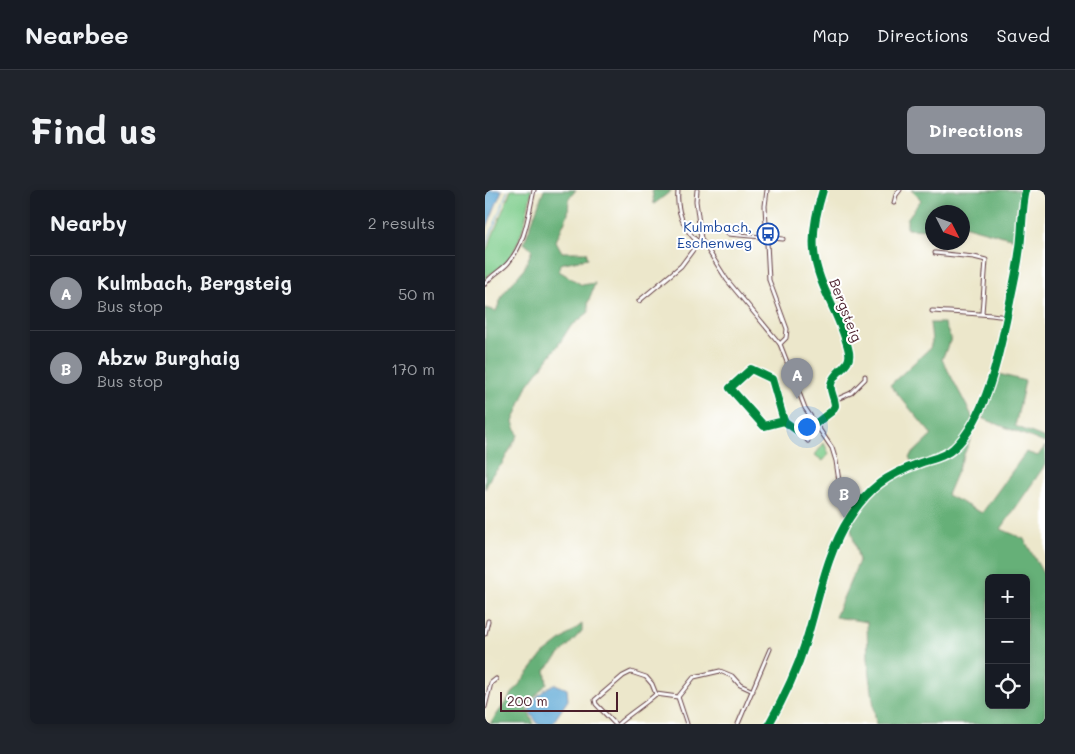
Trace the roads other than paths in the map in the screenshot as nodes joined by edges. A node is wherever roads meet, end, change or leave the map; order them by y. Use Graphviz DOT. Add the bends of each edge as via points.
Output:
graph roads {
  1 [pos="534,190"];
  2 [pos="678,190"];
  3 [pos="697,190"];
  4 [pos="767,190"];
  5 [pos="823,190"];
  6 [pos="900,190"];
  7 [pos="1026,190"];
  8 [pos="894,203"];
  9 [pos="728,234"];
  10 [pos="765,237"];
  11 [pos="701,239"];
  12 [pos="783,239"];
  13 [pos="697,242"];
  14 [pos="935,253"];
  15 [pos="485,284"];
  16 [pos="639,301"];
  17 [pos="932,311"];
  18 [pos="982,313"];
  19 [pos="1007,317"];
  20 [pos="780,344"];
  21 [pos="865,376"];
  22 [pos="835,400"];
  23 [pos="784,420"];
  24 [pos="815,424"];
  25 [pos="802,434"];
  26 [pos="808,441"];
  27 [pos="849,518"];
  28 [pos="488,621"];
  29 [pos="485,634"];
  30 [pos="770,649"];
  31 [pos="496,679"];
  32 [pos="753,691"];
  33 [pos="656,694"];
  34 [pos="678,697"];
  35 [pos="485,708"];
  36 [pos="617,724"];
  37 [pos="687,724"];
  38 [pos="738,724"];
  39 [pos="769,724"];
  1 -- 15 [label="street" via="518,250"];
  2 -- 13 [label="street" via="681,218"];
  3 -- 11 [label="street"];
  4 -- 10 [label="street"];
  5 -- 22 [label="street, Bergsteig" via="814,250 820,276 849,352 849,362 831,382"];
  6 -- 8 [label="street"];
  7 -- 19 [label="street" via="1019,254"];
  9 -- 10 [label="street"];
  10 -- 12 [label="street"];
  10 -- 20 [label="street" via="769,280 787,329 786,338"];
  11 -- 13 [label="street"];
  11 -- 20 [label="street" via="727,280"];
  13 -- 16 [label="street" via="681,266"];
  14 -- 18 [label="street" via="986,260"];
  17 -- 18 [label="street"];
  18 -- 19 [label="street"];
  19 -- 27 [label="street" via="996,367 981,407 966,433 945,455 881,481"];
  20 -- 24 [label="street" via="805,408"];
  21 -- 22 [label="street" via="851,393"];
  22 -- 24 [label="street" via="832,412"];
  23 -- 23 [label="street" via="772,379 751,370 730,388 764,426"];
  23 -- 25 [label="street"];
  24 -- 25 [label="street"];
  24 -- 27 [label="street" via="832,448 843,508"];
  25 -- 26 [label="street"];
  27 -- 39 [label="street" via="834,547 793,677"];
  28 -- 29 [label="street"];
  30 -- 32 [label="street"];
  31 -- 35 [label="street" via="491,683"];
  32 -- 34 [label="street" via="720,671 694,677"];
  32 -- 38 [label="street"];
  33 -- 34 [label="street"];
  33 -- 36 [label="street"];
  33 -- 36 [label="street" via="650,681 642,674 631,672 623,676 595,700"];
  34 -- 37 [label="street"];
}
